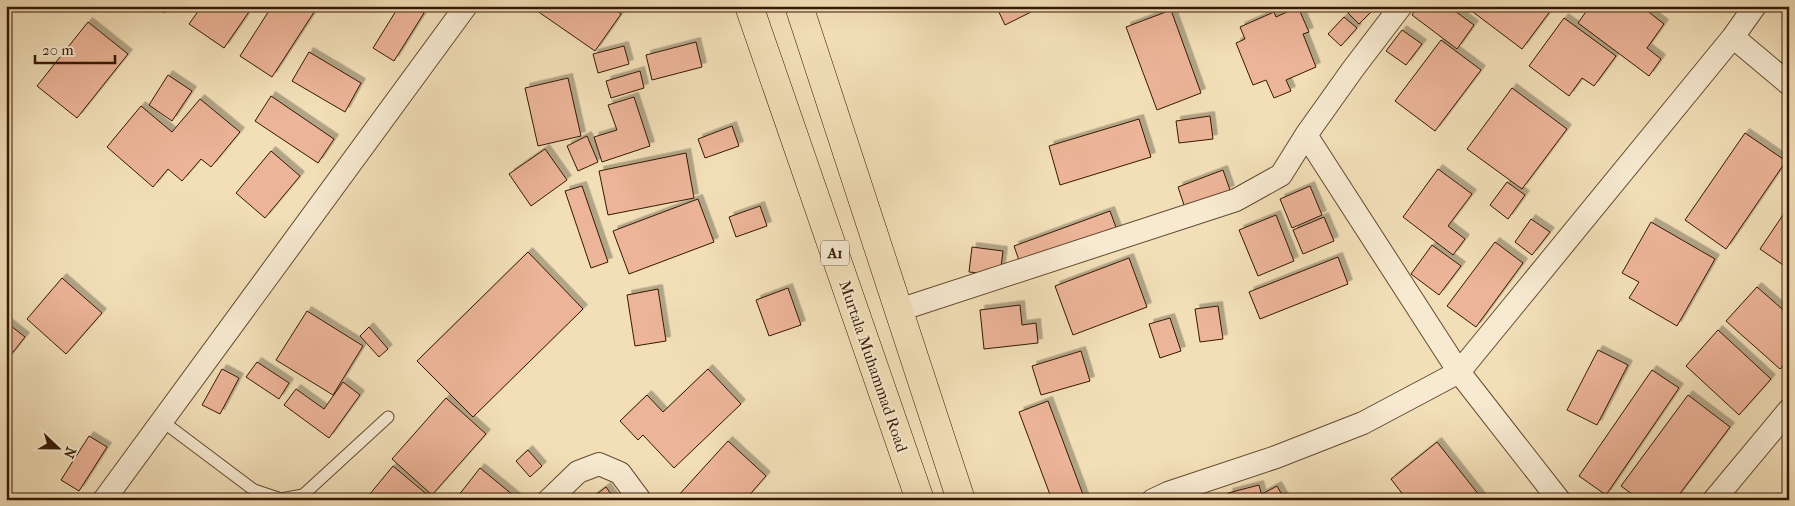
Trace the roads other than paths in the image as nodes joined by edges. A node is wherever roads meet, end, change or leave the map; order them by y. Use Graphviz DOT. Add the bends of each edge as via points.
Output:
graph roads {
  1 [pos="466,6"];
  2 [pos="749,6"];
  3 [pos="799,6"];
  4 [pos="1400,6"];
  5 [pos="1755,6"];
  6 [pos="1733,37"];
  7 [pos="1789,84"];
  8 [pos="1306,135"];
  9 [pos="899,310"];
  10 [pos="1459,372"];
  11 [pos="1789,410"];
  12 [pos="388,417"];
  13 [pos="162,422"];
  14 [pos="916,499"];
  15 [pos="104,500"];
  16 [pos="549,500"];
  17 [pos="640,500"];
  18 [pos="961,500"];
  19 [pos="1153,500"];
  20 [pos="1559,500"];
  21 [pos="1714,500"];
  1 -- 13 [label="street"];
  2 -- 14 [label="highway, Murtala Muhammad Road / A1"];
  3 -- 9 [label="highway"];
  4 -- 8 [label="street"];
  5 -- 6 [label="street"];
  6 -- 7 [label="street"];
  6 -- 10 [label="street"];
  8 -- 9 [label="street" via="1281,175 1236,200"];
  8 -- 10 [label="street"];
  9 -- 18 [label="highway"];
  10 -- 19 [label="street" via="1362,423"];
  10 -- 20 [label="street"];
  11 -- 21 [label="street"];
  12 -- 13 [label="lane" via="303,495 281,499 254,490"];
  13 -- 15 [label="street"];
  16 -- 17 [label="street" via="578,472 599,464 620,473"];
}
